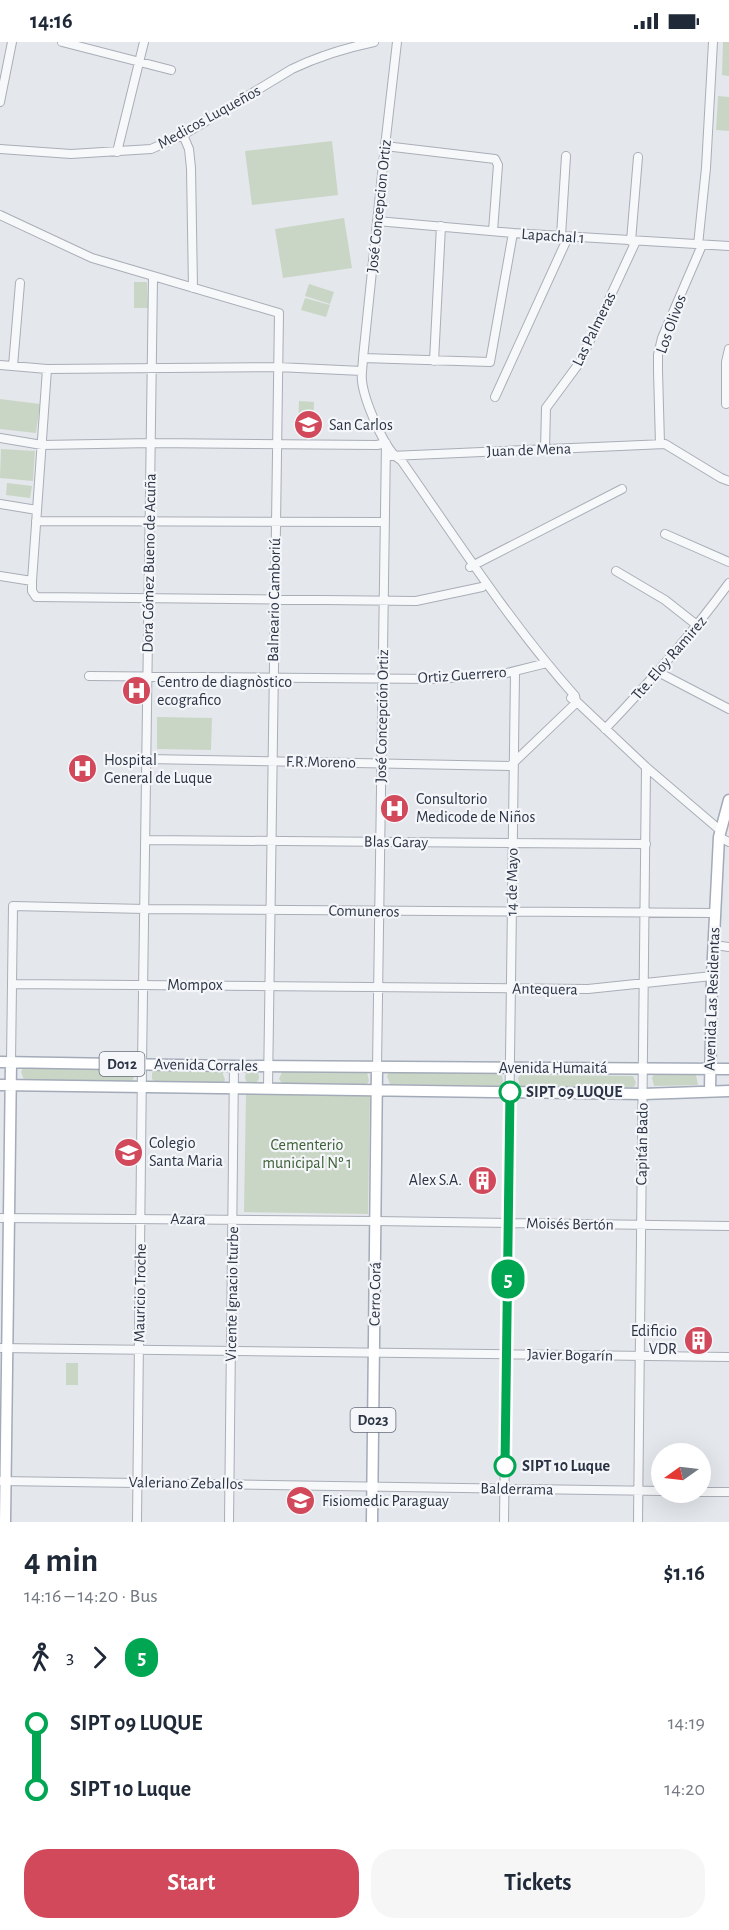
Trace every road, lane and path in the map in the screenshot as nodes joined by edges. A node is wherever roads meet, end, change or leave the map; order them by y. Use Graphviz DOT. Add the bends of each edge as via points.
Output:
graph roads {
  1 [pos="12,42"];
  2 [pos="62,42"];
  3 [pos="144,42"];
  4 [pos="374,42"];
  5 [pos="397,42"];
  6 [pos="713,42"];
  7 [pos="72,43"];
  8 [pos="139,62"];
  9 [pos="171,70"];
  10 [pos="0,102"];
  11 [pos="183,135"];
  12 [pos="385,146"];
  13 [pos="0,149"];
  14 [pos="117,152"];
  15 [pos="566,156"];
  16 [pos="638,157"];
  17 [pos="0,215"];
  18 [pos="377,221"];
  19 [pos="441,226"];
  20 [pos="493,231"];
  21 [pos="513,233"];
  22 [pos="564,237"];
  23 [pos="634,241"];
  24 [pos="700,245"];
  25 [pos="729,246"];
  26 [pos="153,277"];
  27 [pos="20,283"];
  28 [pos="193,288"];
  29 [pos="729,349"];
  30 [pos="363,358"];
  31 [pos="434,361"];
  32 [pos="0,365"];
  33 [pos="12,366"];
  34 [pos="277,367"];
  35 [pos="152,368"];
  36 [pos="47,369"];
  37 [pos="362,371"];
  38 [pos="495,397"];
  39 [pos="726,404"];
  40 [pos="0,438"];
  41 [pos="151,443"];
  42 [pos="386,443"];
  43 [pos="276,444"];
  44 [pos="662,444"];
  45 [pos="42,445"];
  46 [pos="545,450"];
  47 [pos="396,457"];
  48 [pos="385,466"];
  49 [pos="729,481"];
  50 [pos="621,489"];
  51 [pos="0,504"];
  52 [pos="37,510"];
  53 [pos="36,521"];
  54 [pos="150,522"];
  55 [pos="275,522"];
  56 [pos="384,522"];
  57 [pos="665,534"];
  58 [pos="729,562"];
  59 [pos="471,567"];
  60 [pos="616,571"];
  61 [pos="0,576"];
  62 [pos="32,581"];
  63 [pos="729,583"];
  64 [pos="482,587"];
  65 [pos="149,597"];
  66 [pos="274,600"];
  67 [pos="383,601"];
  68 [pos="698,626"];
  69 [pos="544,664"];
  70 [pos="515,672"];
  71 [pos="658,672"];
  72 [pos="89,676"];
  73 [pos="147,676"];
  74 [pos="273,677"];
  75 [pos="382,678"];
  76 [pos="576,702"];
  77 [pos="729,709"];
  78 [pos="605,729"];
  79 [pos="147,759"];
  80 [pos="272,761"];
  81 [pos="381,764"];
  82 [pos="514,764"];
  83 [pos="646,767"];
  84 [pos="729,800"];
  85 [pos="723,837"];
  86 [pos="146,840"];
  87 [pos="271,841"];
  88 [pos="380,842"];
  89 [pos="513,843"];
  90 [pos="645,844"];
  91 [pos="145,909"];
  92 [pos="270,910"];
  93 [pos="379,911"];
  94 [pos="512,912"];
  95 [pos="645,913"];
  96 [pos="714,913"];
  97 [pos="714,945"];
  98 [pos="729,947"];
  99 [pos="712,976"];
  100 [pos="12,984"];
  101 [pos="644,984"];
  102 [pos="144,985"];
  103 [pos="270,985"];
  104 [pos="378,986"];
  105 [pos="511,988"];
  106 [pos="5,1062"];
  107 [pos="142,1065"];
  108 [pos="234,1066"];
  109 [pos="268,1066"];
  110 [pos="377,1067"];
  111 [pos="510,1068"];
  112 [pos="709,1068"];
  113 [pos="643,1069"];
  114 [pos="729,1069"];
  115 [pos="5,1085"];
  116 [pos="141,1088"];
  117 [pos="234,1088"];
  118 [pos="268,1088"];
  119 [pos="376,1089"];
  120 [pos="710,1091"];
  121 [pos="729,1091"];
  122 [pos="510,1092"];
  123 [pos="643,1094"];
  124 [pos="4,1218"];
  125 [pos="140,1219"];
  126 [pos="233,1220"];
  127 [pos="375,1221"];
  128 [pos="508,1223"];
  129 [pos="641,1225"];
  130 [pos="729,1226"];
  131 [pos="3,1348"];
  132 [pos="139,1350"];
  133 [pos="231,1351"];
  134 [pos="374,1353"];
  135 [pos="507,1354"];
  136 [pos="640,1356"];
  137 [pos="729,1357"];
  138 [pos="2,1481"];
  139 [pos="138,1482"];
  140 [pos="230,1485"];
  141 [pos="373,1487"];
  142 [pos="505,1489"];
  143 [pos="638,1491"];
  144 [pos="651,1491"];
  145 [pos="711,1492"];
  146 [pos="729,1492"];
  147 [pos="4,1522"];
  148 [pos="137,1522"];
  149 [pos="229,1522"];
  150 [pos="372,1522"];
  151 [pos="504,1522"];
  152 [pos="638,1522"];
  1 -- 10 [label="street"];
  2 -- 7 [label="street"];
  3 -- 8 [label="street"];
  4 -- 11 [label="street, Medicos Luqueños" via="310,60"];
  5 -- 12 [label="street, José Concepcion Ortiz"];
  6 -- 24 [label="street, Los Olivos"];
  7 -- 8 [label="street"];
  8 -- 9 [label="street"];
  8 -- 14 [label="street"];
  11 -- 14 [label="street, Medicos Luqueños" via="151,149"];
  11 -- 28 [label="street" via="191,168"];
  12 -- 18 [label="street, José Concepcion Ortiz"];
  12 -- 20 [label="street" via="495,159 498,165"];
  13 -- 14 [label="street, Medicos Luqueños" via="71,154"];
  15 -- 22 [label="street"];
  16 -- 23 [label="street"];
  17 -- 26 [label="street" via="92,258"];
  18 -- 19 [label="street, Lapachal 1"];
  18 -- 30 [label="street, José Concepcion Ortiz"];
  19 -- 20 [label="street, Lapachal 1"];
  19 -- 31 [label="street"];
  20 -- 21 [label="street, Lapachal 1"];
  21 -- 22 [label="street, Lapachal 1"];
  21 -- 31 [label="street" via="490,361"];
  22 -- 23 [label="street, Lapachal 1"];
  22 -- 38 [label="street"];
  23 -- 24 [label="street, Lapachal 1"];
  23 -- 46 [label="street, Las Palmeras" via="580,362 546,408"];
  24 -- 25 [label="street, Lapachal 1"];
  24 -- 44 [label="street, Los Olivos" via="658,355"];
  26 -- 28 [label="street"];
  26 -- 35 [label="street, Dora Gómez Bueno de Acuña"];
  27 -- 33 [label="street"];
  28 -- 34 [label="street, Balneario Camboriú" via="279,313"];
  29 -- 39 [label="street"];
  30 -- 31 [label="street"];
  30 -- 37 [label="street, José Concepcion Ortiz"];
  32 -- 33 [label="street"];
  33 -- 36 [label="street"];
  34 -- 35 [label="street"];
  34 -- 37 [label="street"];
  34 -- 43 [label="street, Balneario Camboriú"];
  35 -- 36 [label="street"];
  35 -- 41 [label="street, Dora Gómez Bueno de Acuña"];
  36 -- 45 [label="street"];
  37 -- 42 [label="street, José Concepción Ortiz" via="365,395"];
  40 -- 45 [label="street"];
  41 -- 43 [label="street"];
  41 -- 45 [label="street"];
  41 -- 54 [label="street, Dora Gómez Bueno de Acuña"];
  42 -- 43 [label="street"];
  42 -- 47 [label="street"];
  42 -- 48 [label="street, José Concepción Ortiz"];
  43 -- 55 [label="street, Balneario Camboriú"];
  44 -- 46 [label="street, Juan de Mena"];
  44 -- 49 [label="street"];
  45 -- 52 [label="street"];
  46 -- 47 [label="street, Juan de Mena"];
  47 -- 48 [label="street" via="388,458"];
  47 -- 59 [label="street"];
  48 -- 56 [label="street, José Concepción Ortiz"];
  50 -- 59 [label="street"];
  51 -- 52 [label="street"];
  52 -- 53 [label="street"];
  53 -- 54 [label="street"];
  53 -- 62 [label="street"];
  54 -- 55 [label="street"];
  54 -- 65 [label="street, Dora Gómez Bueno de Acuña"];
  55 -- 56 [label="street"];
  55 -- 66 [label="street, Balneario Camboriú"];
  56 -- 67 [label="street, José Concepción Ortiz"];
  57 -- 58 [label="street"];
  59 -- 64 [label="street"];
  59 -- 69 [label="street"];
  60 -- 68 [label="street" via="665,600"];
  61 -- 62 [label="street"];
  62 -- 65 [label="street" via="33,594 38,598"];
  63 -- 68 [label="street, Tte. Eloy Ramirez"];
  64 -- 67 [label="street" via="427,600"];
  64 -- 69 [label="street"];
  65 -- 66 [label="street"];
  65 -- 73 [label="street, Dora Gómez Bueno de Acuña"];
  66 -- 67 [label="street"];
  66 -- 74 [label="street, Balneario Camboriú"];
  67 -- 75 [label="street, José Concepción Ortiz"];
  68 -- 71 [label="street, Tte. Eloy Ramirez"];
  69 -- 70 [label="street, Ortiz Guerrero"];
  69 -- 76 [label="street" via="575,696"];
  70 -- 75 [label="street, Ortiz Guerrero" via="437,679"];
  70 -- 82 [label="street, 14 de Mayo"];
  71 -- 77 [label="street"];
  71 -- 78 [label="street, Tte. Eloy Ramirez"];
  72 -- 73 [label="street, Ortiz Guerrero"];
  73 -- 74 [label="street, Ortiz Guerrero"];
  73 -- 79 [label="street, Dora Gómez Bueno de Acuña"];
  74 -- 75 [label="street, Ortiz Guerrero"];
  74 -- 80 [label="street, Balneario Camboriú"];
  75 -- 81 [label="street, José Concepción Ortiz"];
  76 -- 78 [label="street"];
  76 -- 82 [label="street"];
  78 -- 83 [label="street"];
  79 -- 80 [label="street, F.R.Moreno"];
  79 -- 86 [label="street, Dora Gómez Bueno de Acuña"];
  80 -- 81 [label="street, F.R.Moreno"];
  80 -- 87 [label="street, Balneario Camboriú"];
  81 -- 82 [label="street, F.R.Moreno"];
  81 -- 88 [label="street, José Concepción Ortiz"];
  82 -- 89 [label="street, 14 de Mayo"];
  83 -- 85 [label="street"];
  83 -- 90 [label="street, Capitán Bado"];
  84 -- 85 [label="main road, Avenida Las Residentas"];
  85 -- 96 [label="main road, Avenida Las Residentas"];
  86 -- 87 [label="street, Blas Garay"];
  86 -- 91 [label="street, Dora Gómez Bueno de Acuña"];
  87 -- 88 [label="street, Blas Garay"];
  87 -- 92 [label="street, Balneario Camboriú"];
  88 -- 89 [label="street, Blas Garay"];
  88 -- 93 [label="street, José Concepción Ortiz"];
  89 -- 90 [label="street, Blas Garay"];
  89 -- 94 [label="street, 14 de Mayo"];
  90 -- 95 [label="street, Capitán Bado"];
  91 -- 92 [label="street, Comuneros"];
  91 -- 100 [label="street, Comuneros" via="13,906"];
  91 -- 102 [label="street, Dora Gómez Bueno de Acuña"];
  92 -- 93 [label="street, Comuneros"];
  92 -- 103 [label="street, Balneario Camboriú"];
  93 -- 94 [label="street, Comuneros"];
  93 -- 104 [label="street, José Concepción Ortiz"];
  94 -- 95 [label="street, Comuneros"];
  94 -- 105 [label="street, 14 de Mayo"];
  95 -- 96 [label="street, Comuneros"];
  95 -- 101 [label="street, Capitán Bado"];
  96 -- 97 [label="main road, Avenida Las Residentas"];
  97 -- 98 [label="street"];
  97 -- 99 [label="main road, Avenida Las Residentas"];
  99 -- 101 [label="street, Antequera"];
  99 -- 112 [label="main road, Avenida Las Residentas"];
  100 -- 102 [label="street, Mompox"];
  100 -- 106 [label="street"];
  101 -- 105 [label="street, Antequera" via="588,989"];
  101 -- 113 [label="street, Capitán Bado"];
  102 -- 103 [label="street, Mompox"];
  102 -- 107 [label="street, Dora Gómez Bueno de Acuña"];
  103 -- 104 [label="street, Mompox"];
  103 -- 109 [label="street, Balneario Camboriú"];
  104 -- 105 [label="street, Antequera"];
  104 -- 110 [label="street, José Concepción Ortiz"];
  105 -- 111 [label="street, 14 de Mayo"];
  106 -- 107 [label="main road, Avenida Corrales / D012"];
  106 -- 115 [label="main road"];
  107 -- 108 [label="main road, Avenida Corrales / D012"];
  107 -- 116 [label="street, Mauricio Troche"];
  108 -- 109 [label="main road, Avenida Corrales / D012"];
  108 -- 117 [label="street, Vicente Ignacio Iturbe"];
  109 -- 110 [label="main road, Avenida Corrales / D012"];
  109 -- 118 [label="street, Balneario Camboriú"];
  110 -- 111 [label="main road, Avenida Humaitá / D012"];
  110 -- 119 [label="main road, Cerro Corá / D023"];
  111 -- 113 [label="main road, Avenida Humaitá / D012"];
  111 -- 122 [label="street, 14 de Mayo"];
  112 -- 113 [label="main road, Avenida Humaitá / D012"];
  112 -- 114 [label="main road, Avenida Humaitá / D012"];
  112 -- 120 [label="main road, Avenida Las Residentas"];
  113 -- 123 [label="street, Capitán Bado"];
  115 -- 116 [label="main road, Avenida Corrales / D012"];
  115 -- 124 [label="main road"];
  116 -- 117 [label="main road, Avenida Corrales / D012"];
  116 -- 125 [label="street, Mauricio Troche"];
  117 -- 118 [label="main road, Avenida Corrales / D012"];
  117 -- 126 [label="street, Vicente Ignacio Iturbe"];
  118 -- 119 [label="main road, Avenida Corrales / D012"];
  119 -- 122 [label="main road, Avenida Humaitá / D012"];
  119 -- 127 [label="main road, Cerro Corá / D023"];
  120 -- 121 [label="main road, Avenida Humaitá / D012"];
  120 -- 123 [label="main road, Avenida Humaitá / D012"];
  122 -- 123 [label="main road, Avenida Humaitá / D012"];
  122 -- 128 [label="street, 14 de Mayo"];
  123 -- 129 [label="street, Capitán Bado"];
  124 -- 125 [label="street, Azara"];
  124 -- 131 [label="main road"];
  125 -- 126 [label="street, Azara"];
  125 -- 132 [label="street, Mauricio Troche"];
  126 -- 127 [label="street, Azara"];
  126 -- 133 [label="street, Vicente Ignacio Iturbe"];
  127 -- 128 [label="street, Moisés Bertón"];
  127 -- 134 [label="main road, Cerro Corá / D023"];
  128 -- 129 [label="street, Moisés Bertón"];
  128 -- 135 [label="street, 14 de Mayo"];
  129 -- 130 [label="street, Moisés Bertón"];
  129 -- 136 [label="street, Capitán Bado"];
  131 -- 132 [label="street, Javier Bogarín"];
  131 -- 138 [label="main road"];
  132 -- 133 [label="street, Javier Bogarín"];
  132 -- 139 [label="street, Mauricio Troche"];
  133 -- 134 [label="street, Javier Bogarín"];
  133 -- 140 [label="street, Vicente Ignacio Iturbe"];
  134 -- 135 [label="street, Javier Bogarín"];
  134 -- 141 [label="main road, Cerro Corá / D023"];
  135 -- 136 [label="street, Javier Bogarín"];
  135 -- 142 [label="street, 14 de Mayo"];
  136 -- 137 [label="street, Javier Bogarín"];
  136 -- 143 [label="street, Capitán Bado"];
  138 -- 139 [label="street, Valeriano Zeballos"];
  138 -- 147 [label="main road"];
  139 -- 140 [label="street, Valeriano Zeballos"];
  139 -- 148 [label="street, Mauricio Troche"];
  140 -- 141 [label="street, Valeriano Zeballos"];
  140 -- 149 [label="street, Vicente Ignacio Iturbe"];
  141 -- 142 [label="street, Balderrama"];
  141 -- 150 [label="main road, Cerro Corá / D023"];
  142 -- 143 [label="street, Balderrama"];
  142 -- 151 [label="street, 14 de Mayo"];
  143 -- 144 [label="street, Balderrama"];
  143 -- 152 [label="street, Capitán Bado"];
  145 -- 146 [label="street"];
}
